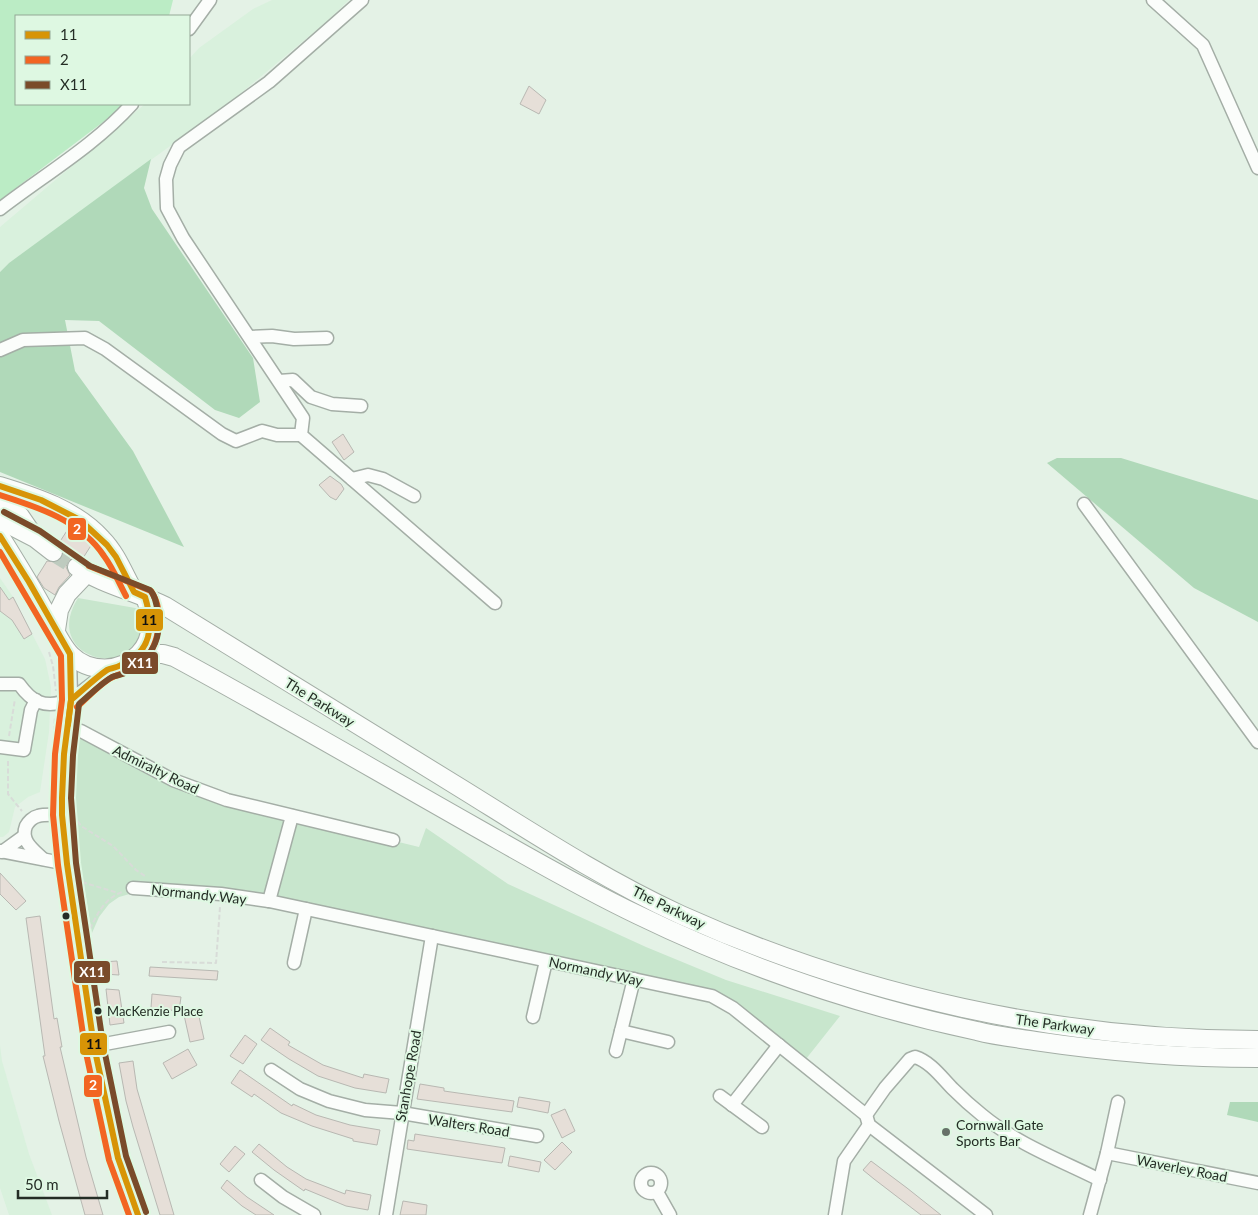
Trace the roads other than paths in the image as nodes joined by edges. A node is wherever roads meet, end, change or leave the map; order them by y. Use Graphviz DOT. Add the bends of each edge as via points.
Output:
graph roads {
  1 [pos="210,0"];
  2 [pos="362,0"];
  3 [pos="1153,0"];
  4 [pos="190,28"];
  5 [pos="131,105"];
  6 [pos="1258,168"];
  7 [pos="0,209"];
  8 [pos="250,337"];
  9 [pos="327,338"];
  10 [pos="0,350"];
  11 [pos="279,381"];
  12 [pos="361,406"];
  13 [pos="301,435"];
  14 [pos="352,479"];
  15 [pos="0,486"];
  16 [pos="0,496"];
  17 [pos="414,496"];
  18 [pos="1084,504"];
  19 [pos="0,520"];
  20 [pos="0,536"];
  21 [pos="35,538"];
  22 [pos="53,552"];
  23 [pos="140,594"];
  24 [pos="495,604"];
  25 [pos="56,630"];
  26 [pos="70,654"];
  27 [pos="140,654"];
  28 [pos="110,669"];
  29 [pos="1,685"];
  30 [pos="36,700"];
  31 [pos="71,700"];
  32 [pos="81,731"];
  33 [pos="1258,742"];
  34 [pos="0,747"];
  35 [pos="62,815"];
  36 [pos="292,816"];
  37 [pos="24,836"];
  38 [pos="393,840"];
  39 [pos="1,852"];
  40 [pos="43,858"];
  41 [pos="67,864"];
  42 [pos="133,888"];
  43 [pos="269,902"];
  44 [pos="306,909"];
  45 [pos="432,936"];
  46 [pos="546,961"];
  47 [pos="294,963"];
  48 [pos="634,980"];
  49 [pos="533,1017"];
  50 [pos="621,1031"];
  51 [pos="169,1032"];
  52 [pos="1258,1040"];
  53 [pos="668,1042"];
  54 [pos="779,1045"];
  55 [pos="94,1046"];
  56 [pos="616,1051"];
  57 [pos="1258,1058"];
  58 [pos="271,1070"];
  59 [pos="720,1096"];
  60 [pos="1118,1102"];
  61 [pos="732,1105"];
  62 [pos="402,1113"];
  63 [pos="867,1120"];
  64 [pos="762,1127"];
  65 [pos="537,1136"];
  66 [pos="1107,1153"];
  67 [pos="261,1180"];
  68 [pos="1100,1180"];
  69 [pos="1258,1182"];
  70 [pos="656,1192"];
  71 [pos="138,1215"];
  72 [pos="314,1215"];
  73 [pos="386,1215"];
  74 [pos="670,1215"];
  75 [pos="835,1215"];
  76 [pos="986,1215"];
  77 [pos="1090,1215"];
  1 -- 4 [label="street"];
  2 -- 8 [label="street" via="269,82 179,147 170,165 166,179 167,208 183,238"];
  3 -- 6 [label="street" via="1202,44"];
  5 -- 7 [label="street" via="90,142"];
  8 -- 9 [label="street"];
  8 -- 11 [label="street"];
  10 -- 13 [label="street" via="23,340 85,338 236,442 262,431"];
  11 -- 12 [label="street" via="293,380 311,397 332,404"];
  11 -- 13 [label="street" via="303,418"];
  13 -- 14 [label="street"];
  14 -- 17 [label="street" via="368,475 383,478"];
  14 -- 24 [label="street"];
  15 -- 23 [label="highway" via="49,504 86,525 113,553"];
  16 -- 21 [label="highway" via="20,516"];
  18 -- 33 [label="street"];
  19 -- 21 [label="highway"];
  20 -- 25 [label="highway"];
  21 -- 22 [label="highway"];
  23 -- 25 [label="highway" via="81,570 59,610"];
  23 -- 27 [label="highway" via="150,610 151,625 149,638"];
  23 -- 52 [label="highway, The Parkway" via="165,606 562,851 678,913 734,937 867,984 991,1014 1138,1035"];
  25 -- 26 [label="highway"];
  26 -- 28 [label="highway" via="82,663"];
  26 -- 31 [label="street"];
  27 -- 28 [label="highway"];
  27 -- 57 [label="highway, The Parkway" via="174,657 564,877 680,935 760,967 880,1008 980,1032 1123,1052 1196,1058"];
  28 -- 31 [label="street"];
  29 -- 30 [label="street" via="19,684"];
  30 -- 31 [label="street" via="51,704"];
  30 -- 34 [label="street" via="31,710 24,750"];
  31 -- 35 [label="street" via="64,754"];
  32 -- 36 [label="street, Admiralty Road" via="103,749 173,780 203,792"];
  35 -- 37 [label="street" via="37,816 25,828"];
  35 -- 41 [label="street"];
  36 -- 38 [label="street, Admiralty Road"];
  36 -- 43 [label="street"];
  37 -- 39 [label="street"];
  37 -- 40 [label="street"];
  39 -- 40 [label="street"];
  40 -- 41 [label="street"];
  41 -- 55 [label="street"];
  42 -- 43 [label="street, Normandy Way" via="221,894"];
  43 -- 44 [label="street, Normandy Way"];
  44 -- 45 [label="street, Normandy Way"];
  44 -- 47 [label="street"];
  45 -- 46 [label="street, Normandy Way"];
  45 -- 62 [label="street, Stanhope Road"];
  46 -- 48 [label="street, Normandy Way"];
  46 -- 49 [label="street"];
  48 -- 50 [label="street"];
  48 -- 54 [label="street, Normandy Way" via="712,996 733,1008"];
  50 -- 53 [label="street"];
  50 -- 56 [label="street"];
  51 -- 55 [label="street"];
  54 -- 61 [label="street"];
  54 -- 63 [label="street, Normandy Way"];
  55 -- 71 [label="street" via="118,1158"];
  58 -- 62 [label="street, Walters Road" via="300,1089 328,1101 365,1110"];
  59 -- 61 [label="street"];
  60 -- 66 [label="street"];
  61 -- 64 [label="street"];
  62 -- 65 [label="street, Walters Road"];
  62 -- 73 [label="street, Stanhope Road"];
  63 -- 68 [label="street" via="885,1088 910,1059 921,1058 982,1116 1024,1144"];
  63 -- 75 [label="street" via="844,1161"];
  63 -- 76 [label="street, Normandy Way"];
  66 -- 68 [label="street"];
  66 -- 69 [label="street, Waverley Road"];
  67 -- 72 [label="street"];
  68 -- 77 [label="street"];
  70 -- 74 [label="street"];
}
